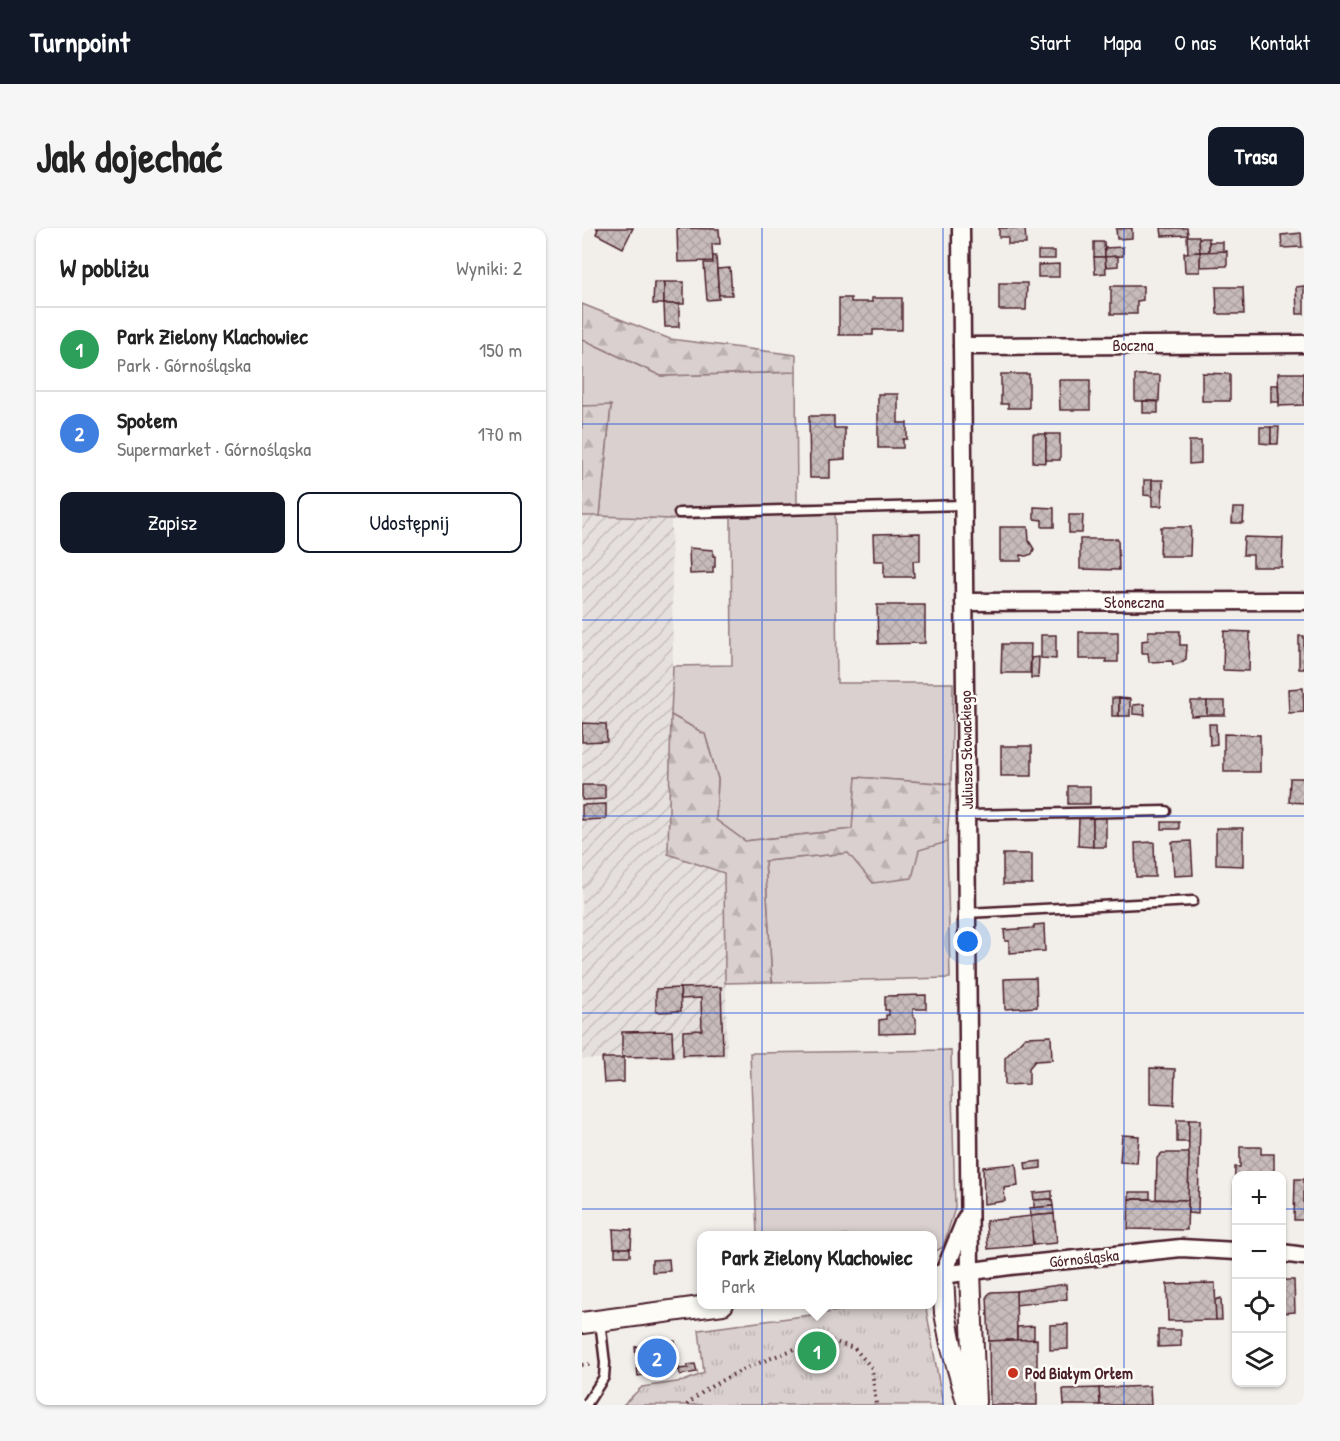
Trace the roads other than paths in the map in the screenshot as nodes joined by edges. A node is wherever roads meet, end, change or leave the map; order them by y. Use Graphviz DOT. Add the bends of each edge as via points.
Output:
graph roads {
  1 [pos="961,228"];
  2 [pos="1304,344"];
  3 [pos="962,346"];
  4 [pos="963,505"];
  5 [pos="680,513"];
  6 [pos="964,602"];
  7 [pos="1304,602"];
  8 [pos="1166,811"];
  9 [pos="966,815"];
  10 [pos="1193,902"];
  11 [pos="967,913"];
  12 [pos="969,1212"];
  13 [pos="1232,1251"];
  14 [pos="1286,1254"];
  15 [pos="1304,1256"];
  16 [pos="970,1271"];
  17 [pos="938,1276"];
  18 [pos="697,1308"];
  19 [pos="591,1322"];
  20 [pos="586,1405"];
  21 [pos="968,1405"];
  22 [pos="975,1405"];
  1 -- 3 [label="street, Juliusza Słowackiego"];
  2 -- 3 [label="street, Boczna"];
  3 -- 4 [label="street, Juliusza Słowackiego"];
  4 -- 5 [label="lane"];
  4 -- 6 [label="street, Juliusza Słowackiego"];
  6 -- 7 [label="street, Słoneczna"];
  6 -- 9 [label="street, Juliusza Słowackiego"];
  8 -- 9 [label="lane"];
  9 -- 11 [label="street, Juliusza Słowackiego"];
  10 -- 11 [label="lane"];
  11 -- 12 [label="street, Juliusza Słowackiego"];
  12 -- 16 [label="street, Juliusza Słowackiego"];
  12 -- 17 [label="street"];
  13 -- 16 [label="street, Górnośląska" via="1181,1248"];
  14 -- 15 [label="street"];
  16 -- 17 [label="street, Górnośląska"];
  16 -- 22 [label="street"];
  17 -- 21 [label="street"];
  18 -- 19 [label="street"];
  19 -- 20 [label="lane" via="605,1363 604,1377"];
}
